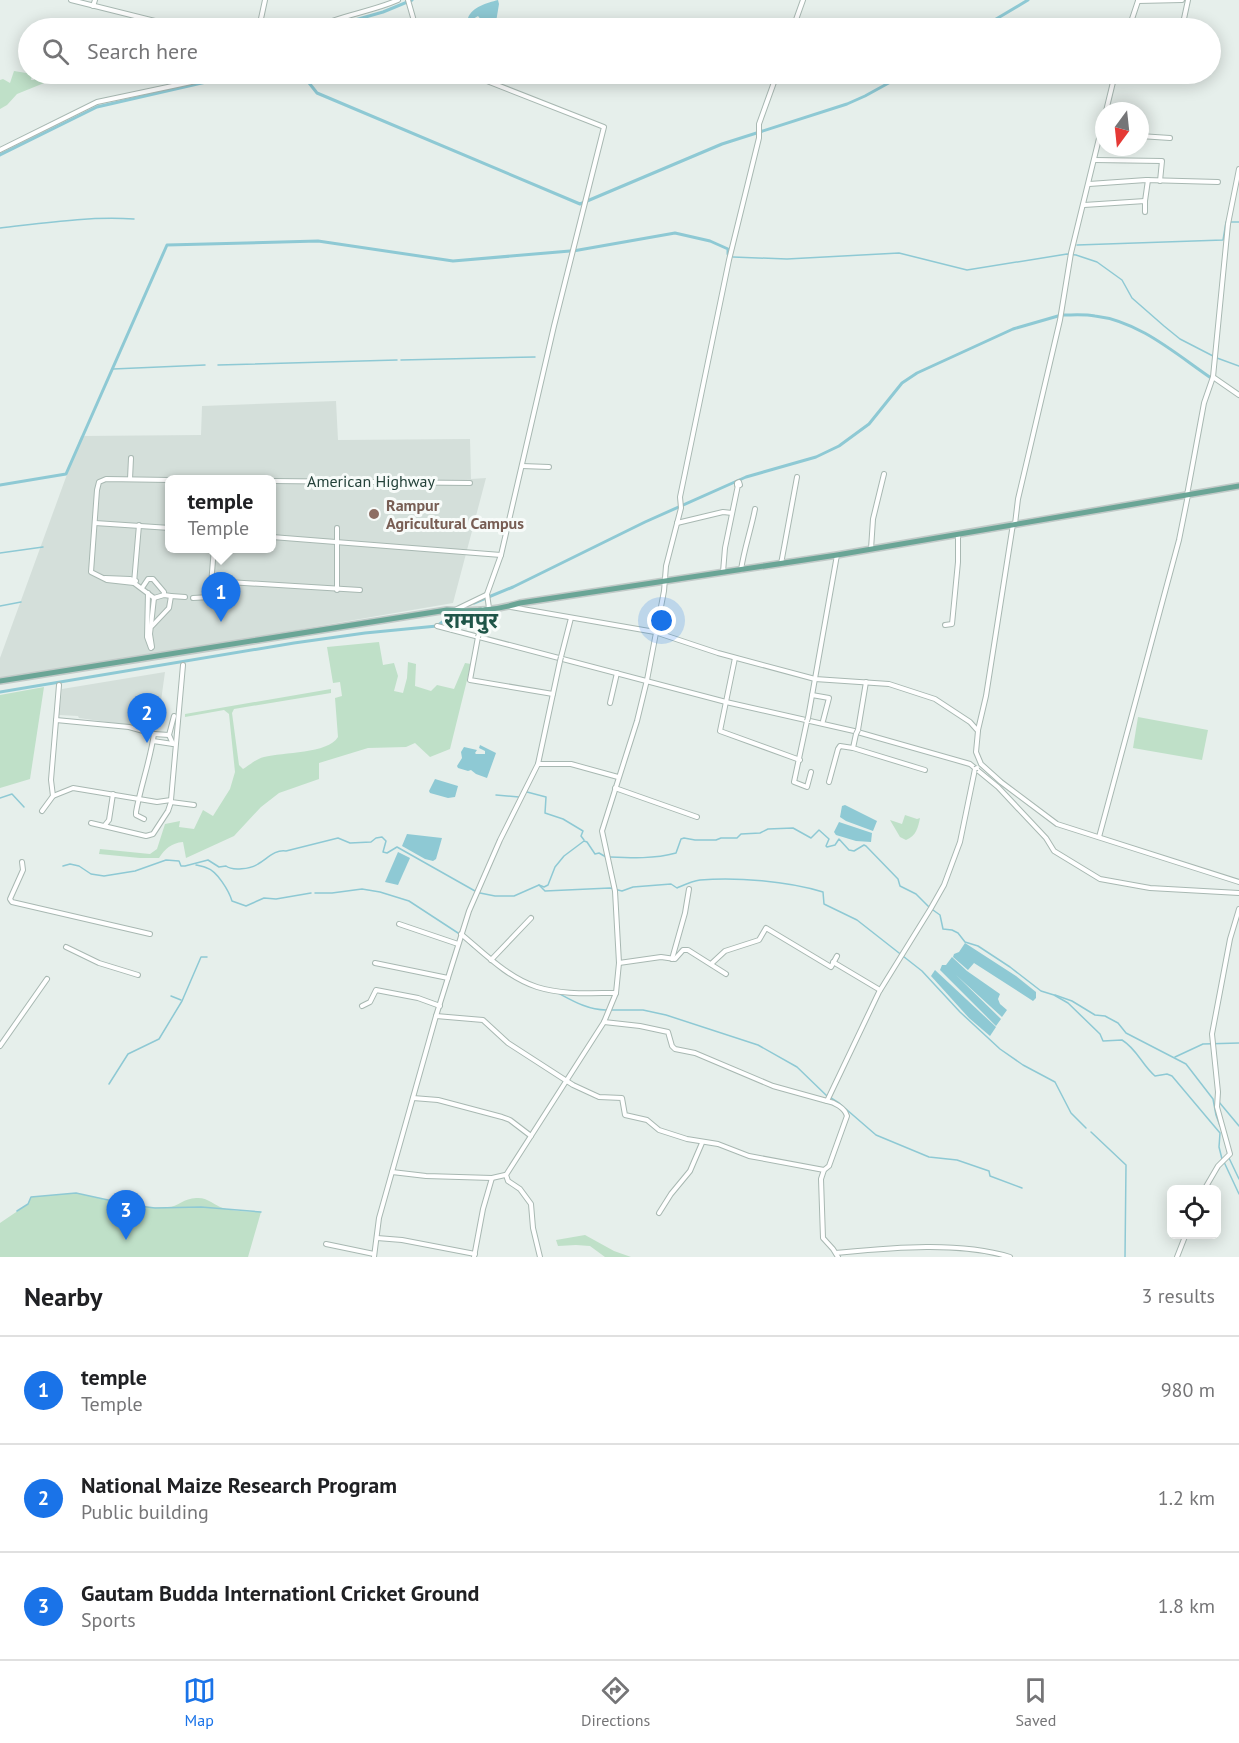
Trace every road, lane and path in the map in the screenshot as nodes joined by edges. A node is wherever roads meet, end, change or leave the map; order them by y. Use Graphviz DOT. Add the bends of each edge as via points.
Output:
graph roads {
  1 [pos="71,0"];
  2 [pos="95,0"];
  3 [pos="265,0"];
  4 [pos="398,0"];
  5 [pos="803,0"];
  6 [pos="1139,0"];
  7 [pos="1182,0"];
  8 [pos="1188,0"];
  9 [pos="408,1"];
  10 [pos="93,6"];
  11 [pos="142,18"];
  12 [pos="261,18"];
  13 [pos="339,18"];
  14 [pos="413,18"];
  15 [pos="797,18"];
  16 [pos="1133,18"];
  17 [pos="1184,18"];
  18 [pos="182,84"];
  19 [pos="494,84"];
  20 [pos="773,84"];
  21 [pos="1113,84"];
  22 [pos="1108,102"];
  23 [pos="1149,137"];
  24 [pos="1170,138"];
  25 [pos="0,150"];
  26 [pos="1095,156"];
  27 [pos="1094,160"];
  28 [pos="1239,169"];
  29 [pos="1148,180"];
  30 [pos="1160,181"];
  31 [pos="1218,183"];
  32 [pos="1089,184"];
  33 [pos="1145,201"];
  34 [pos="1084,205"];
  35 [pos="1145,212"];
  36 [pos="1211,379"];
  37 [pos="1239,395"];
  38 [pos="131,458"];
  39 [pos="522,466"];
  40 [pos="549,467"];
  41 [pos="884,474"];
  42 [pos="797,477"];
  43 [pos="130,479"];
  44 [pos="165,480"];
  45 [pos="276,481"];
  46 [pos="470,483"];
  47 [pos="738,485"];
  48 [pos="1239,486"];
  49 [pos="1188,495"];
  50 [pos="755,509"];
  51 [pos="732,513"];
  52 [pos="95,523"];
  53 [pos="677,523"];
  54 [pos="1014,524"];
  55 [pos="139,525"];
  56 [pos="165,528"];
  57 [pos="336,528"];
  58 [pos="958,535"];
  59 [pos="276,537"];
  60 [pos="335,542"];
  61 [pos="871,549"];
  62 [pos="214,553"];
  63 [pos="501,555"];
  64 [pos="837,555"];
  65 [pos="781,564"];
  66 [pos="741,570"];
  67 [pos="723,572"];
  68 [pos="212,581"];
  69 [pos="664,581"];
  70 [pos="139,585"];
  71 [pos="337,590"];
  72 [pos="360,591"];
  73 [pos="164,595"];
  74 [pos="171,596"];
  75 [pos="185,597"];
  76 [pos="154,598"];
  77 [pos="193,598"];
  78 [pos="487,602"];
  79 [pos="508,606"];
  80 [pos="454,611"];
  81 [pos="571,618"];
  82 [pos="945,625"];
  83 [pos="437,626"];
  84 [pos="151,627"];
  85 [pos="656,632"];
  86 [pos="735,658"];
  87 [pos="183,665"];
  88 [pos="617,674"];
  89 [pos="815,679"];
  90 [pos="0,681"];
  91 [pos="647,681"];
  92 [pos="866,682"];
  93 [pos="59,685"];
  94 [pos="553,694"];
  95 [pos="812,695"];
  96 [pos="726,702"];
  97 [pos="610,703"];
  98 [pos="174,716"];
  99 [pos="56,720"];
  100 [pos="823,721"];
  101 [pos="978,730"];
  102 [pos="154,734"];
  103 [pos="169,735"];
  104 [pos="153,741"];
  105 [pos="175,745"];
  106 [pos="853,748"];
  107 [pos="800,760"];
  108 [pos="538,764"];
  109 [pos="978,767"];
  110 [pos="925,770"];
  111 [pos="811,772"];
  112 [pos="618,777"];
  113 [pos="829,782"];
  114 [pos="615,788"];
  115 [pos="113,794"];
  116 [pos="53,796"];
  117 [pos="139,799"];
  118 [pos="171,801"];
  119 [pos="194,805"];
  120 [pos="42,811"];
  121 [pos="697,817"];
  122 [pos="144,819"];
  123 [pos="92,823"];
  124 [pos="105,826"];
  125 [pos="1099,837"];
  126 [pos="22,862"];
  127 [pos="1239,882"];
  128 [pos="688,889"];
  129 [pos="1239,893"];
  130 [pos="1239,909"];
  131 [pos="531,918"];
  132 [pos="399,924"];
  133 [pos="150,934"];
  134 [pos="461,934"];
  135 [pos="458,944"];
  136 [pos="66,947"];
  137 [pos="837,956"];
  138 [pos="672,958"];
  139 [pos="491,960"];
  140 [pos="833,962"];
  141 [pos="375,963"];
  142 [pos="619,963"];
  143 [pos="711,964"];
  144 [pos="726,974"];
  145 [pos="138,975"];
  146 [pos="448,978"];
  147 [pos="47,979"];
  148 [pos="880,990"];
  149 [pos="616,993"];
  150 [pos="362,1006"];
  151 [pos="440,1006"];
  152 [pos="436,1016"];
  153 [pos="604,1022"];
  154 [pos="0,1046"];
  155 [pos="565,1080"];
  156 [pos="413,1098"];
  157 [pos="827,1101"];
  158 [pos="531,1136"];
  159 [pos="702,1143"];
  160 [pos="824,1170"];
  161 [pos="392,1172"];
  162 [pos="506,1175"];
  163 [pos="492,1178"];
  164 [pos="1207,1185"];
  165 [pos="659,1213"];
  166 [pos="377,1238"];
  167 [pos="1184,1239"];
  168 [pos="326,1244"];
  169 [pos="992,1251"];
  170 [pos="374,1255"];
  171 [pos="837,1255"];
  172 [pos="474,1256"];
  173 [pos="540,1257"];
  174 [pos="989,1257"];
  175 [pos="1010,1257"];
  176 [pos="1177,1257"];
  1 -- 10 [label="street"];
  2 -- 10 [label="street"];
  3 -- 12 [label="street"];
  4 -- 13 [label="street"];
  5 -- 15 [label="street"];
  6 -- 7 [label="street"];
  6 -- 16 [label="street"];
  8 -- 17 [label="street"];
  9 -- 14 [label="street"];
  10 -- 11 [label="street"];
  18 -- 25 [label="street" via="97,102"];
  19 -- 39 [label="street" via="604,127"];
  20 -- 53 [label="street" via="759,124 729,260"];
  21 -- 22 [label="street"];
  23 -- 24 [label="street"];
  26 -- 27 [label="street"];
  27 -- 30 [label="street" via="1162,161"];
  27 -- 32 [label="street"];
  28 -- 36 [label="street" via="1228,222"];
  29 -- 30 [label="street"];
  29 -- 32 [label="street"];
  29 -- 33 [label="street"];
  30 -- 31 [label="street"];
  32 -- 34 [label="street"];
  33 -- 34 [label="street"];
  33 -- 35 [label="street"];
  34 -- 54 [label="street"];
  36 -- 37 [label="street"];
  36 -- 49 [label="street"];
  38 -- 43 [label="street"];
  39 -- 40 [label="street"];
  39 -- 63 [label="street"];
  41 -- 61 [label="street" via="873,519"];
  42 -- 65 [label="street"];
  43 -- 44 [label="street"];
  43 -- 52 [label="street" via="99,482"];
  45 -- 46 [label="street, American Highway"];
  47 -- 51 [label="street"];
  48 -- 49 [label="main road"];
  49 -- 54 [label="main road"];
  49 -- 125 [label="street"];
  50 -- 66 [label="street"];
  51 -- 53 [label="street"];
  51 -- 67 [label="street"];
  52 -- 55 [label="street"];
  52 -- 70 [label="street" via="92,572"];
  53 -- 69 [label="street"];
  54 -- 58 [label="main road"];
  54 -- 101 [label="street"];
  55 -- 56 [label="street"];
  55 -- 70 [label="street"];
  57 -- 60 [label="street"];
  58 -- 61 [label="main road"];
  58 -- 82 [label="street" via="952,624"];
  59 -- 60 [label="street"];
  60 -- 63 [label="street"];
  60 -- 71 [label="street"];
  61 -- 64 [label="main road"];
  62 -- 68 [label="street"];
  63 -- 78 [label="street"];
  64 -- 65 [label="main road"];
  64 -- 89 [label="street"];
  65 -- 66 [label="main road"];
  66 -- 67 [label="main road"];
  67 -- 69 [label="main road"];
  68 -- 71 [label="street"];
  68 -- 77 [label="street" via="209,598"];
  69 -- 79 [label="main road"];
  69 -- 85 [label="street"];
  70 -- 73 [label="street" via="153,579"];
  70 -- 76 [label="street"];
  70 -- 84 [label="street" via="149,598 147,637 152,648"];
  71 -- 72 [label="street"];
  73 -- 74 [label="street"];
  73 -- 76 [label="street"];
  74 -- 75 [label="street"];
  74 -- 84 [label="street" via="169,609"];
  76 -- 84 [label="street"];
  78 -- 79 [label="main road"];
  78 -- 80 [label="street"];
  78 -- 80 [label="main road" via="464,612"];
  78 -- 94 [label="street" via="470,680"];
  79 -- 81 [label="street"];
  80 -- 90 [label="main road"];
  81 -- 85 [label="street"];
  81 -- 94 [label="street"];
  83 -- 88 [label="street"];
  85 -- 86 [label="street"];
  85 -- 91 [label="street"];
  86 -- 89 [label="street"];
  86 -- 96 [label="street"];
  87 -- 105 [label="street"];
  88 -- 91 [label="street"];
  88 -- 97 [label="street"];
  89 -- 92 [label="street"];
  89 -- 95 [label="street"];
  91 -- 96 [label="street"];
  91 -- 112 [label="street"];
  92 -- 101 [label="street" via="889,684 935,699"];
  92 -- 106 [label="street"];
  93 -- 99 [label="street"];
  94 -- 108 [label="street"];
  95 -- 100 [label="street" via="828,698"];
  95 -- 107 [label="street"];
  96 -- 107 [label="street" via="720,731"];
  96 -- 129 [label="street" via="970,764 998,787 1054,851 1100,879 1150,888"];
  98 -- 103 [label="street"];
  99 -- 102 [label="street" via="129,727"];
  99 -- 116 [label="street"];
  101 -- 109 [label="street"];
  102 -- 103 [label="street"];
  102 -- 104 [label="street"];
  103 -- 105 [label="street"];
  104 -- 105 [label="street"];
  104 -- 117 [label="street"];
  105 -- 118 [label="street"];
  106 -- 110 [label="street"];
  106 -- 113 [label="street" via="838,748"];
  107 -- 111 [label="street" via="795,782 807,787"];
  108 -- 112 [label="street" via="571,764"];
  108 -- 134 [label="street" via="500,840"];
  109 -- 125 [label="street" via="1058,824"];
  109 -- 148 [label="street" via="960,842 944,885"];
  112 -- 114 [label="street"];
  114 -- 121 [label="street"];
  114 -- 142 [label="street" via="602,831 614,889"];
  115 -- 116 [label="street" via="73,788"];
  115 -- 117 [label="street"];
  115 -- 124 [label="street"];
  116 -- 120 [label="street"];
  117 -- 118 [label="street"];
  117 -- 122 [label="street" via="136,815"];
  118 -- 119 [label="street"];
  118 -- 124 [label="street" via="153,834 146,836"];
  123 -- 124 [label="street"];
  125 -- 127 [label="street"];
  126 -- 133 [label="street" via="12,902"];
  128 -- 138 [label="street" via="686,913"];
  130 -- 164 [label="street" via="1212,1034 1217,1107 1230,1154"];
  131 -- 139 [label="street"];
  132 -- 135 [label="street"];
  134 -- 135 [label="street"];
  134 -- 139 [label="street"];
  135 -- 146 [label="street"];
  136 -- 145 [label="street"];
  137 -- 140 [label="street"];
  138 -- 142 [label="street"];
  138 -- 143 [label="street" via="688,950"];
  139 -- 149 [label="street" via="538,987 566,993"];
  140 -- 143 [label="street" via="831,967 766,927 759,940 725,951"];
  140 -- 148 [label="street"];
  141 -- 146 [label="street"];
  142 -- 149 [label="street"];
  143 -- 144 [label="street"];
  146 -- 151 [label="street"];
  147 -- 154 [label="street"];
  148 -- 157 [label="street"];
  149 -- 153 [label="street"];
  150 -- 151 [label="street" via="370,1002 376,990"];
  151 -- 152 [label="street"];
  152 -- 155 [label="street" via="483,1020 508,1043"];
  152 -- 156 [label="street"];
  153 -- 155 [label="street"];
  153 -- 157 [label="street" via="668,1032 675,1049 696,1053 773,1086"];
  155 -- 158 [label="street"];
  155 -- 159 [label="street" via="599,1097 622,1098 627,1117 647,1120 659,1130"];
  156 -- 158 [label="street" via="438,1100 502,1117"];
  156 -- 161 [label="street"];
  157 -- 160 [label="street" via="847,1116 829,1166"];
  158 -- 162 [label="street"];
  159 -- 160 [label="street"];
  159 -- 165 [label="street" via="690,1172"];
  160 -- 171 [label="street" via="823,1238"];
  161 -- 163 [label="street"];
  161 -- 166 [label="street"];
  162 -- 163 [label="street"];
  162 -- 173 [label="street" via="531,1204"];
  163 -- 172 [label="street"];
  166 -- 170 [label="street"];
  166 -- 172 [label="street"];
  167 -- 176 [label="street"];
  168 -- 170 [label="street"];
  169 -- 171 [label="street" via="927,1248"];
  169 -- 174 [label="street"];
  169 -- 175 [label="street"];
}
